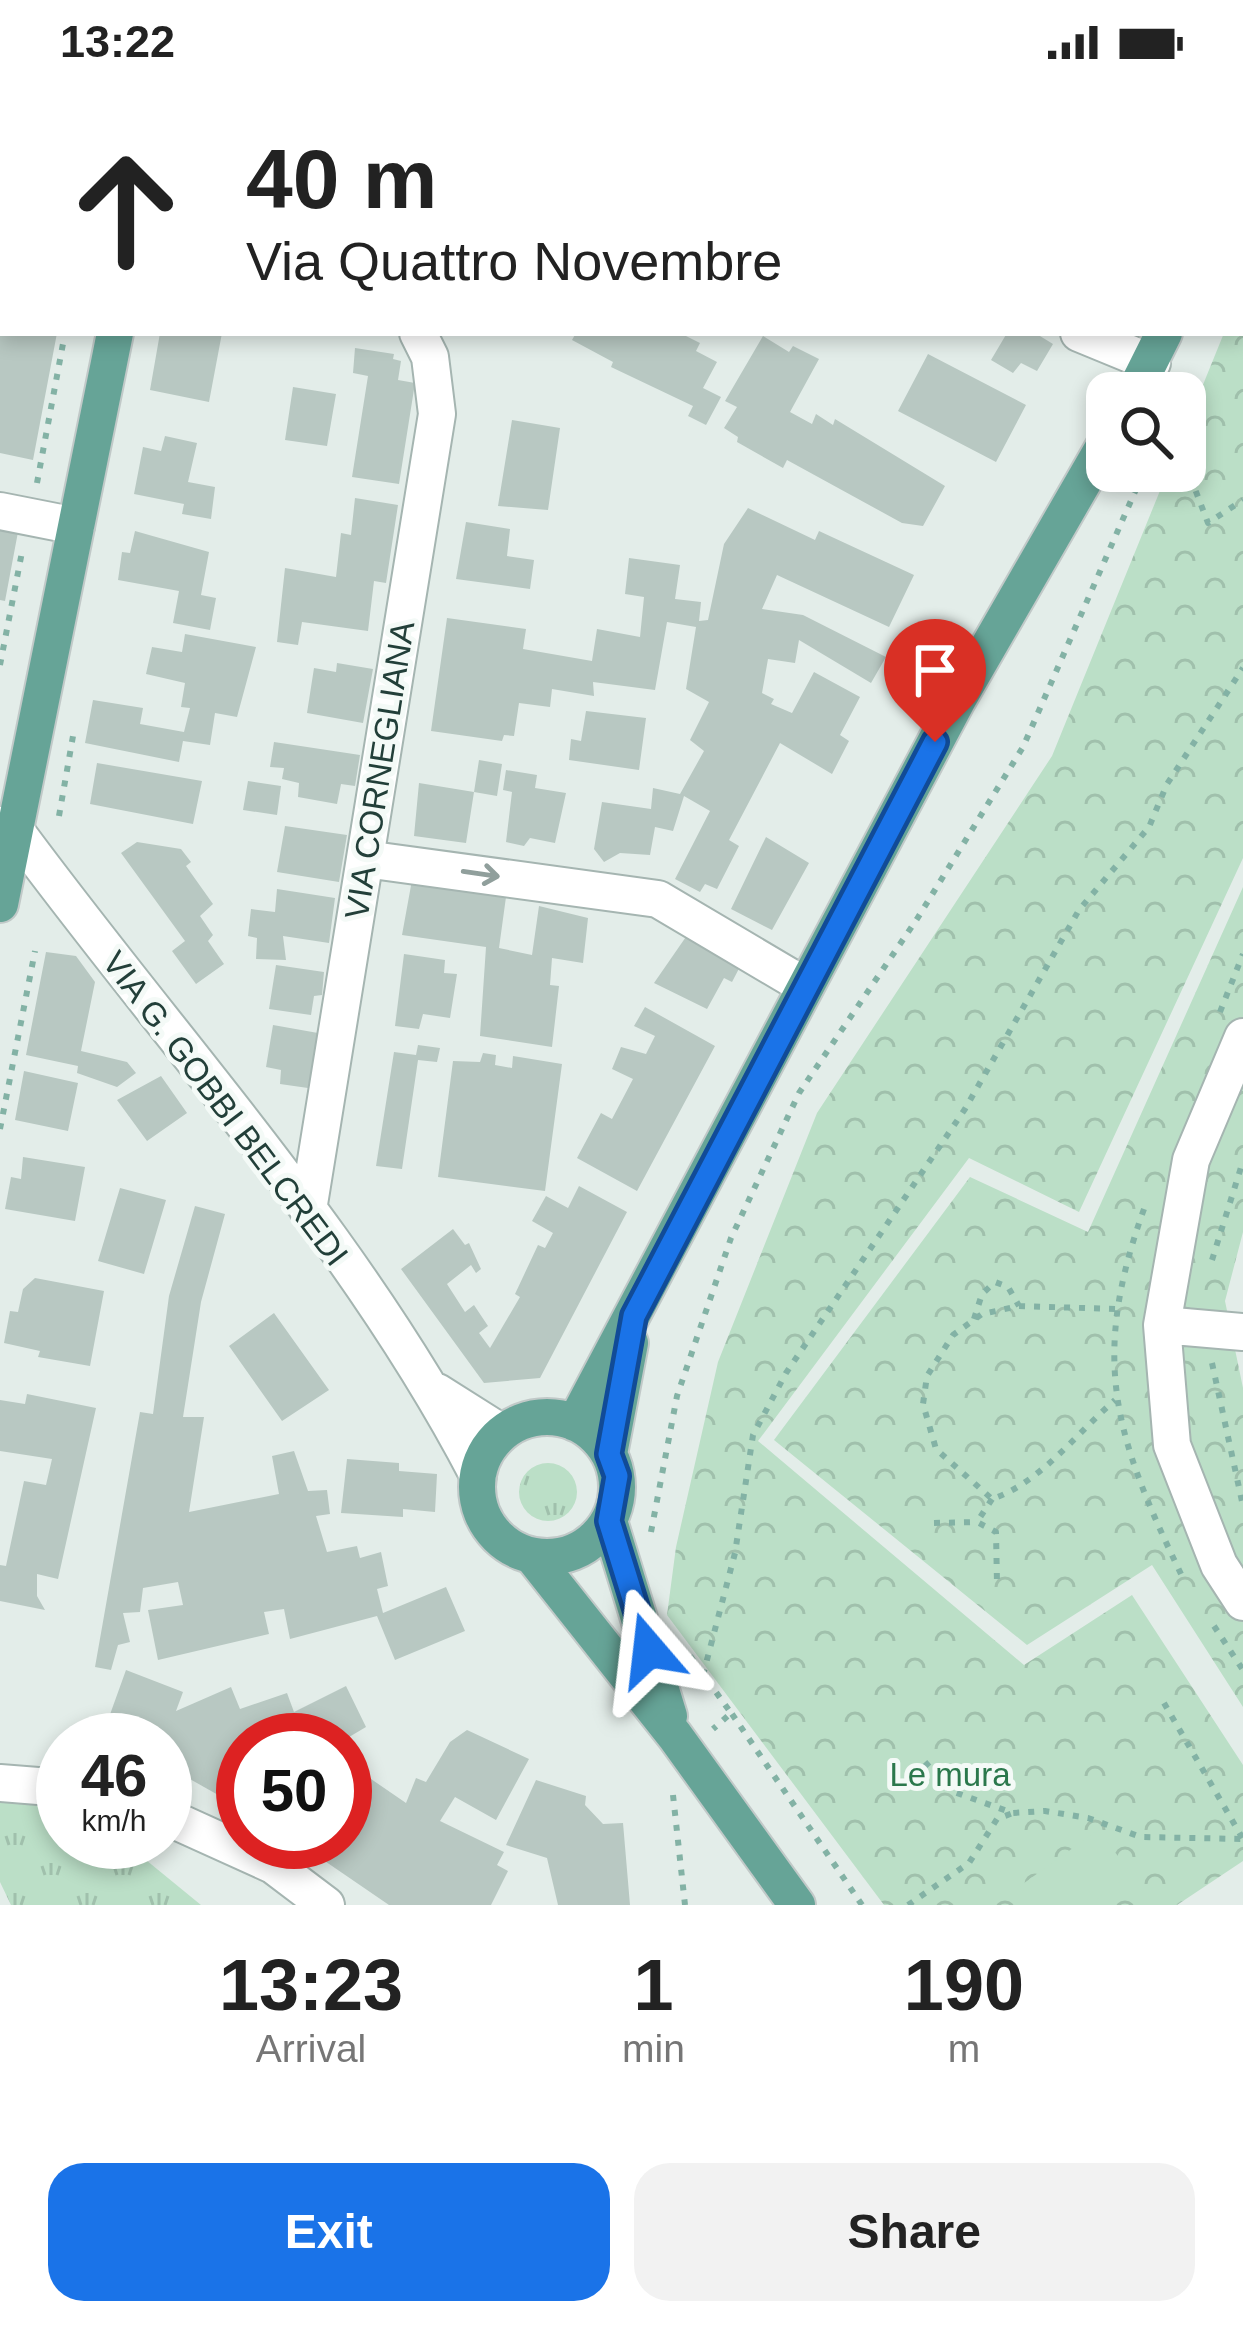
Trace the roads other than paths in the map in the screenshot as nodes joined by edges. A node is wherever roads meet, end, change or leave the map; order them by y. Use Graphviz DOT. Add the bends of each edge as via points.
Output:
graph roads {
  1 [pos="114,336"];
  2 [pos="420,336"];
  3 [pos="1086,336"];
  4 [pos="1150,363"];
  5 [pos="1086,477"];
  6 [pos="13,521"];
  7 [pos="76,526"];
  8 [pos="8,827"];
  9 [pos="364,859"];
  10 [pos="0,904"];
  11 [pos="805,986"];
  12 [pos="1243,1037"];
  13 [pos="308,1210"];
  14 [pos="634,1316"];
  15 [pos="1162,1325"];
  16 [pos="1243,1332"];
  17 [pos="434,1390"];
  18 [pos="575,1423"];
  19 [pos="502,1433"];
  20 [pos="609,1454"];
  21 [pos="478,1475"];
  22 [pos="609,1521"];
  23 [pos="533,1557"];
  24 [pos="1243,1602"];
  25 [pos="675,1736"];
  26 [pos="0,1784"];
  27 [pos="36,1786"];
  28 [pos="192,1828"];
  29 [pos="326,1905"];
  30 [pos="797,1905"];
  1 -- 7 [label="main road"];
  2 -- 9 [label="street, VIA CORNEGLIANA" via="437,414"];
  3 -- 4 [label="street"];
  5 -- 11 [label="main road"];
  6 -- 7 [label="street"];
  7 -- 8 [label="main road"];
  8 -- 10 [label="main road"];
  8 -- 13 [label="street, VIA G. GOBBI BELCREDI"];
  9 -- 11 [label="street, one-way" via="658,899"];
  9 -- 13 [label="street, VIA CORNEGLIANA"];
  11 -- 14 [label="main road"];
  12 -- 15 [label="street" via="1191,1160"];
  13 -- 17 [label="street, VIA G. GOBBI BELCREDI"];
  14 -- 18 [label="main road"];
  14 -- 20 [label="main road"];
  15 -- 16 [label="street"];
  15 -- 24 [label="street" via="1172,1445 1219,1564"];
  17 -- 19 [label="street, VIA G. GOBBI BELCREDI"];
  17 -- 21 [label="street, VIA G. GOBBI BELCREDI"];
  18 -- 19 [label="main road" via="537,1418"];
  18 -- 20 [label="main road"];
  19 -- 21 [label="main road"];
  20 -- 22 [label="main road" via="617,1476"];
  21 -- 23 [label="main road" via="477,1497 496,1536"];
  22 -- 23 [label="main road" via="579,1551"];
  22 -- 25 [label="main road"];
  23 -- 25 [label="main road"];
  25 -- 30 [label="main road"];
  26 -- 27 [label="street"];
  28 -- 29 [label="street" via="273,1864"];
}
